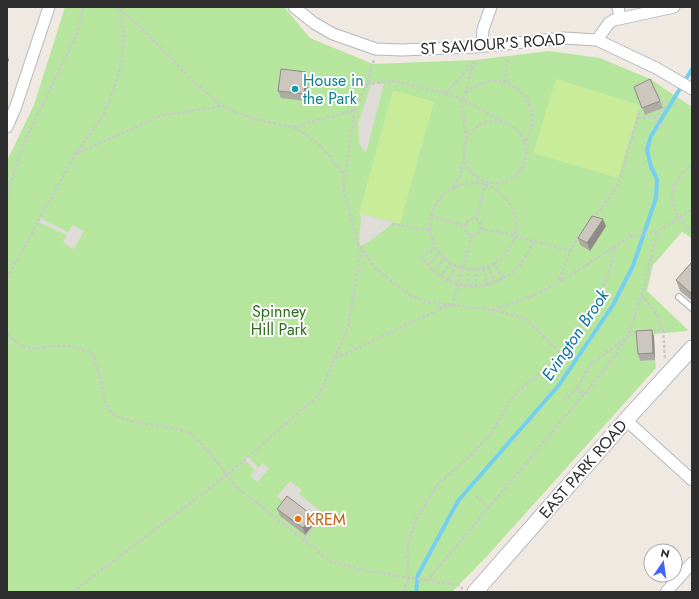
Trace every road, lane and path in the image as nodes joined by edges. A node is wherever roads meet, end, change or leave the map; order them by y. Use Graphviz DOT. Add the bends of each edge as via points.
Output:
graph roads {
  1 [pos="49,7"];
  2 [pos="83,7"];
  3 [pos="117,7"];
  4 [pos="294,7"];
  5 [pos="492,7"];
  6 [pos="674,7"];
  7 [pos="120,9"];
  8 [pos="619,12"];
  9 [pos="597,40"];
  10 [pos="478,47"];
  11 [pos="376,49"];
  12 [pos="508,58"];
  13 [pos="476,60"];
  14 [pos="656,68"];
  15 [pos="504,82"];
  16 [pos="367,84"];
  17 [pos="691,89"];
  18 [pos="466,92"];
  19 [pos="446,93"];
  20 [pos="463,100"];
  21 [pos="12,103"];
  22 [pos="222,106"];
  23 [pos="355,110"];
  24 [pos="640,110"];
  25 [pos="654,117"];
  26 [pos="638,118"];
  27 [pos="504,122"];
  28 [pos="661,126"];
  29 [pos="7,127"];
  30 [pos="293,127"];
  31 [pos="466,140"];
  32 [pos="525,142"];
  33 [pos="75,155"];
  34 [pos="464,155"];
  35 [pos="692,166"];
  36 [pos="346,176"];
  37 [pos="486,182"];
  38 [pos="453,188"];
  39 [pos="7,195"];
  40 [pos="692,209"];
  41 [pos="431,216"];
  42 [pos="678,218"];
  43 [pos="476,220"];
  44 [pos="589,223"];
  45 [pos="392,224"];
  46 [pos="466,226"];
  47 [pos="481,229"];
  48 [pos="430,230"];
  49 [pos="692,230"];
  50 [pos="657,232"];
  51 [pos="472,235"];
  52 [pos="579,236"];
  53 [pos="516,237"];
  54 [pos="533,241"];
  55 [pos="436,247"];
  56 [pos="614,247"];
  57 [pos="361,250"];
  58 [pos="570,251"];
  59 [pos="440,253"];
  60 [pos="445,258"];
  61 [pos="451,262"];
  62 [pos="494,263"];
  63 [pos="428,265"];
  64 [pos="456,265"];
  65 [pos="488,267"];
  66 [pos="463,268"];
  67 [pos="483,268"];
  68 [pos="470,269"];
  69 [pos="476,269"];
  70 [pos="434,271"];
  71 [pos="441,277"];
  72 [pos="7,278"];
  73 [pos="503,278"];
  74 [pos="449,281"];
  75 [pos="495,282"];
  76 [pos="558,283"];
  77 [pos="458,285"];
  78 [pos="488,285"];
  79 [pos="467,286"];
  80 [pos="476,286"];
  81 [pos="642,295"];
  82 [pos="679,297"];
  83 [pos="448,306"];
  84 [pos="452,306"];
  85 [pos="692,308"];
  86 [pos="493,310"];
  87 [pos="663,330"];
  88 [pos="7,334"];
  89 [pos="628,336"];
  90 [pos="692,348"];
  91 [pos="561,354"];
  92 [pos="335,358"];
  93 [pos="666,376"];
  94 [pos="577,388"];
  95 [pos="584,394"];
  96 [pos="564,399"];
  97 [pos="626,420"];
  98 [pos="228,474"];
  99 [pos="692,480"];
  100 [pos="476,496"];
  101 [pos="489,507"];
  102 [pos="278,512"];
  103 [pos="275,517"];
  104 [pos="317,522"];
  105 [pos="304,540"];
  106 [pos="692,564"];
  107 [pos="409,578"];
  108 [pos="427,581"];
  109 [pos="73,592"];
  110 [pos="403,592"];
  111 [pos="467,592"];
  112 [pos="475,592"];
  113 [pos="666,592"];
  1 -- 21 [label="street"];
  2 -- 39 [label="path" via="78,32 23,145"];
  3 -- 7 [label="path"];
  4 -- 11 [label="street, ST SAVIOUR'S ROAD" via="333,34"];
  5 -- 10 [label="street"];
  6 -- 8 [label="street"];
  7 -- 22 [label="path"];
  7 -- 33 [label="path" via="124,37 120,68 113,92 102,117"];
  8 -- 9 [label="street"];
  9 -- 10 [label="street, ST SAVIOUR'S ROAD" via="564,38"];
  9 -- 14 [label="street, ST SAVIOUR'S ROAD"];
  10 -- 11 [label="street, ST SAVIOUR'S ROAD"];
  10 -- 13 [label="path"];
  11 -- 16 [label="path"];
  12 -- 15 [label="path"];
  13 -- 18 [label="path"];
  13 -- 19 [label="path"];
  14 -- 17 [label="street, ST SAVIOUR'S ROAD"];
  14 -- 25 [label="path" via="650,79 665,108"];
  15 -- 18 [label="path" via="482,82"];
  15 -- 32 [label="path" via="517,88 528,100 532,114 531,130"];
  16 -- 19 [label="path" via="394,81"];
  16 -- 23 [label="path"];
  18 -- 20 [label="path"];
  19 -- 20 [label="path"];
  20 -- 27 [label="path"];
  20 -- 31 [label="path"];
  21 -- 29 [label="street"];
  22 -- 30 [label="path" via="250,118"];
  22 -- 33 [label="path" via="160,116"];
  23 -- 30 [label="path"];
  23 -- 36 [label="path"];
  24 -- 26 [label="path"];
  25 -- 26 [label="path"];
  25 -- 28 [label="path"];
  26 -- 44 [label="path" via="620,179 611,196"];
  27 -- 31 [label="path" via="484,122 475,128"];
  27 -- 32 [label="path" via="516,130"];
  30 -- 36 [label="path" via="320,144"];
  31 -- 34 [label="path"];
  32 -- 37 [label="path" via="524,162 519,171 502,182"];
  33 -- 72 [label="path"];
  34 -- 37 [label="path" via="473,174"];
  34 -- 38 [label="path" via="461,172"];
  35 -- 42 [label="path" via="678,177 673,187 672,203"];
  36 -- 57 [label="path" via="343,189"];
  37 -- 38 [label="path"];
  37 -- 43 [label="path"];
  37 -- 53 [label="path" via="507,199 514,211"];
  38 -- 41 [label="path" via="437,202"];
  40 -- 42 [label="path"];
  41 -- 46 [label="path"];
  41 -- 48 [label="path"];
  42 -- 49 [label="path"];
  42 -- 50 [label="path"];
  43 -- 46 [label="path" via="470,221"];
  43 -- 47 [label="path"];
  45 -- 48 [label="path"];
  46 -- 51 [label="path" via="467,232"];
  47 -- 51 [label="path" via="478,234"];
  47 -- 53 [label="path"];
  48 -- 55 [label="path"];
  50 -- 56 [label="path" via="630,236"];
  50 -- 81 [label="path"];
  51 -- 66 [label="path"];
  52 -- 58 [label="path"];
  53 -- 54 [label="path"];
  53 -- 62 [label="path" via="509,251"];
  54 -- 58 [label="path"];
  54 -- 73 [label="path" via="519,266"];
  55 -- 59 [label="path"];
  55 -- 63 [label="path" via="422,257"];
  56 -- 76 [label="path"];
  56 -- 91 [label="path" via="613,264 606,282"];
  57 -- 83 [label="path" via="376,269 411,296"];
  57 -- 92 [label="path" via="348,327"];
  58 -- 76 [label="path"];
  59 -- 60 [label="path"];
  59 -- 63 [label="path"];
  60 -- 61 [label="path"];
  60 -- 70 [label="path"];
  61 -- 64 [label="path"];
  61 -- 71 [label="path"];
  62 -- 65 [label="path"];
  62 -- 73 [label="path"];
  63 -- 70 [label="path"];
  64 -- 66 [label="path"];
  64 -- 74 [label="path"];
  65 -- 67 [label="path"];
  65 -- 75 [label="path"];
  66 -- 68 [label="path"];
  66 -- 77 [label="path"];
  67 -- 69 [label="path"];
  67 -- 78 [label="path"];
  68 -- 69 [label="path"];
  68 -- 79 [label="path"];
  69 -- 80 [label="path"];
  70 -- 71 [label="path"];
  71 -- 74 [label="path"];
  73 -- 75 [label="path"];
  74 -- 77 [label="path"];
  75 -- 78 [label="path"];
  76 -- 86 [label="path" via="528,298"];
  77 -- 79 [label="path"];
  77 -- 84 [label="path"];
  78 -- 80 [label="path"];
  79 -- 80 [label="path"];
  81 -- 87 [label="path" via="657,315"];
  81 -- 89 [label="path"];
  82 -- 85 [label="lane"];
  83 -- 84 [label="path"];
  83 -- 92 [label="path"];
  84 -- 86 [label="path"];
  86 -- 91 [label="path" via="525,318"];
  87 -- 89 [label="path" via="641,331"];
  87 -- 93 [label="path"];
  88 -- 98 [label="path" via="16,343 34,349 68,346 92,353 101,382 102,396 111,412 132,422 176,428 191,434"];
  89 -- 94 [label="path" via="590,365"];
  89 -- 95 [label="path"];
  90 -- 93 [label="main road, EAST PARK ROAD"];
  91 -- 107 [label="path" via="519,390 492,432 471,455 438,484 416,519 410,537 407,556"];
  92 -- 98 [label="path" via="319,395"];
  93 -- 97 [label="main road, EAST PARK ROAD"];
  94 -- 95 [label="path"];
  94 -- 96 [label="path"];
  95 -- 101 [label="path"];
  97 -- 99 [label="street"];
  97 -- 112 [label="main road, EAST PARK ROAD"];
  98 -- 103 [label="path" via="235,486"];
  98 -- 109 [label="path"];
  100 -- 101 [label="path"];
  101 -- 108 [label="path"];
  102 -- 103 [label="path"];
  103 -- 105 [label="path"];
  104 -- 105 [label="path"];
  105 -- 107 [label="path" via="330,561"];
  106 -- 113 [label="street"];
  107 -- 108 [label="path"];
  107 -- 110 [label="path"];
  108 -- 111 [label="path" via="458,585"];
}
